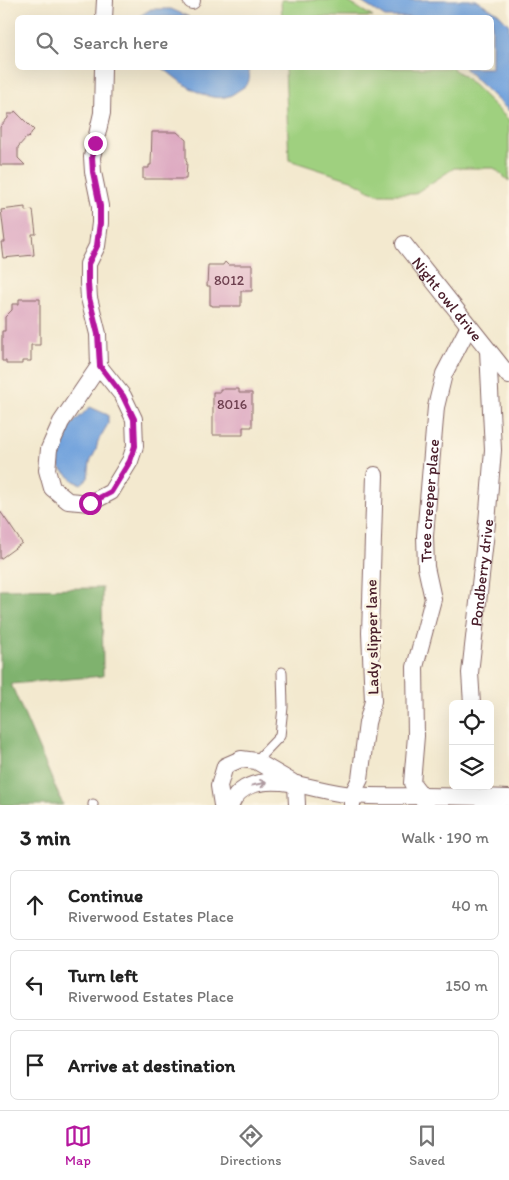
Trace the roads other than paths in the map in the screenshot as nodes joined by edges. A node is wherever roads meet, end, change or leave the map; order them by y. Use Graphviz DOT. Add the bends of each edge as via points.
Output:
graph roads {
  1 [pos="105,0"];
  2 [pos="104,15"];
  3 [pos="103,70"];
  4 [pos="404,244"];
  5 [pos="469,326"];
  6 [pos="488,350"];
  7 [pos="100,366"];
  8 [pos="509,376"];
  9 [pos="375,476"];
  10 [pos="282,672"];
  11 [pos="472,700"];
  12 [pos="256,761"];
  13 [pos="296,784"];
  14 [pos="464,791"];
  15 [pos="508,799"];
  16 [pos="352,800"];
  17 [pos="424,801"];
  18 [pos="222,805"];
  19 [pos="231,805"];
  20 [pos="297,805"];
  1 -- 2 [label="street"];
  3 -- 7 [label="street" via="102,113 92,157 100,223 97,246 88,264 89,298 98,334"];
  4 -- 5 [label="street, Night owl drive"];
  5 -- 6 [label="street, Night owl drive"];
  5 -- 17 [label="street, Tree creeper place" via="444,374 436,407 425,536 426,567 433,599 415,666 416,736 412,783"];
  6 -- 8 [label="street, Night owl drive"];
  6 -- 11 [label="street, Pondberry drive" via="493,450 470,672"];
  7 -- 7 [label="street" via="61,422 49,449 47,470 52,488 68,501 90,503 111,492 130,461 135,446 134,419 123,396"];
  9 -- 16 [label="street, Lady slipper lane" via="370,633 373,701 360,780"];
  10 -- 12 [label="lane" via="280,736"];
  12 -- 13 [label="street"];
  12 -- 18 [label="street" via="241,759 225,766 219,786"];
  13 -- 16 [label="street" via="338,793"];
  19 -- 13 [label="street, one-way" via="238,793 255,784"];
  13 -- 20 [label="street"];
  14 -- 15 [label="street"];
  14 -- 17 [label="street"];
  16 -- 17 [label="street" via="385,797"];
}
